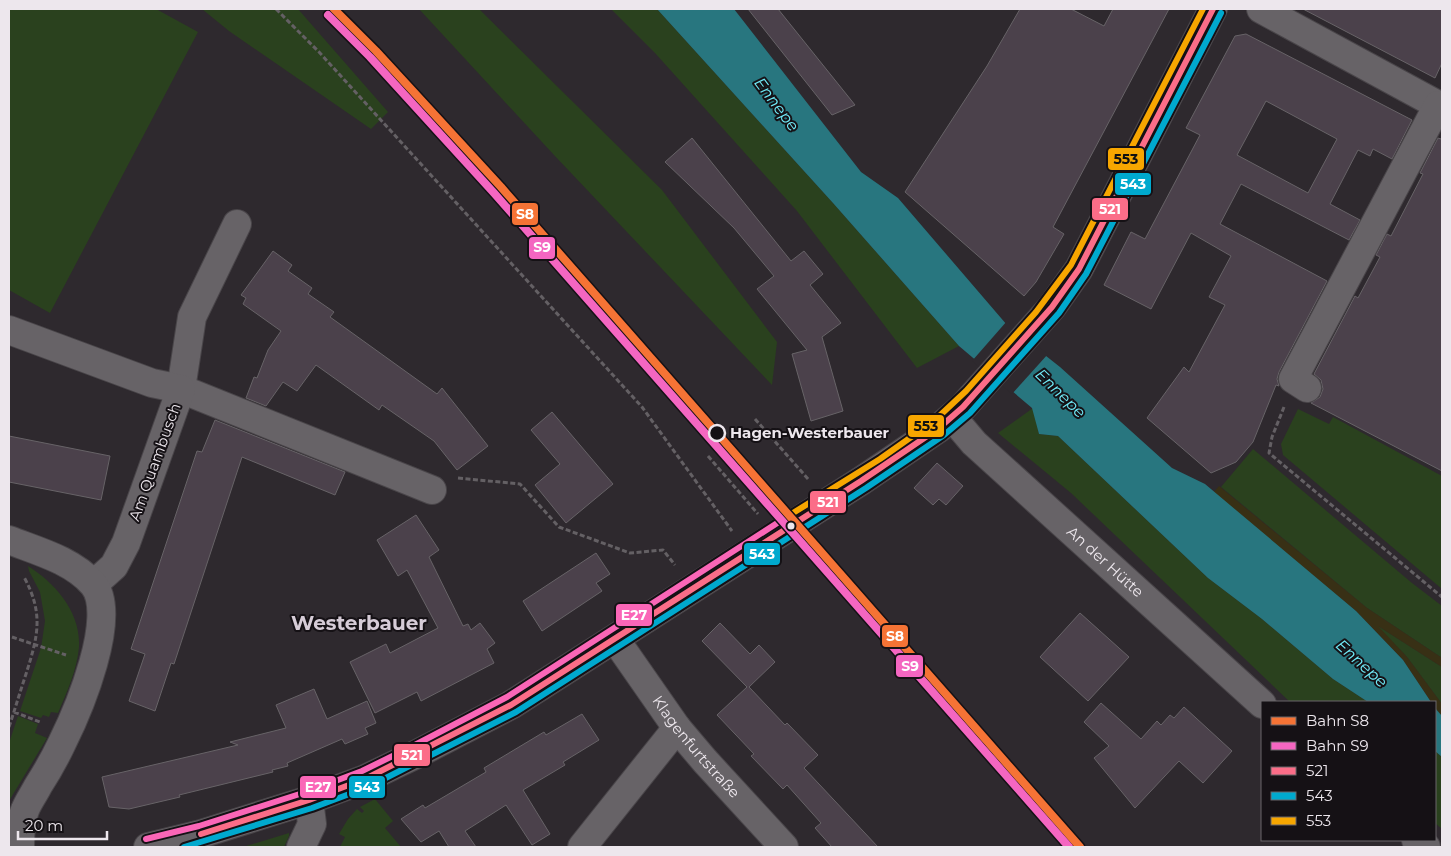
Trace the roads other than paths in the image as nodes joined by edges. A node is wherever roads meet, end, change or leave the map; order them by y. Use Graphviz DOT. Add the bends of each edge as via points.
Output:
graph roads {
  1 [pos="1213,9"];
  2 [pos="1261,9"];
  3 [pos="1434,102"];
  4 [pos="238,224"];
  5 [pos="9,330"];
  6 [pos="1300,383"];
  7 [pos="181,389"];
  8 [pos="952,418"];
  9 [pos="442,484"];
  10 [pos="9,540"];
  11 [pos="94,584"];
  12 [pos="615,639"];
  13 [pos="1261,703"];
  14 [pos="677,728"];
  15 [pos="309,800"];
  16 [pos="202,841"];
  17 [pos="20,847"];
  18 [pos="148,847"];
  19 [pos="301,847"];
  20 [pos="582,847"];
  21 [pos="784,847"];
  1 -- 8 [label="street" via="1079,269 1052,307"];
  2 -- 3 [label="street"];
  3 -- 6 [label="street" via="1385,220"];
  4 -- 7 [label="street" via="192,317"];
  5 -- 7 [label="street, Am Quambusch" via="152,383"];
  7 -- 9 [label="street"];
  7 -- 11 [label="street, Am Quambusch" via="126,543 114,566"];
  8 -- 12 [label="street" via="861,481"];
  8 -- 13 [label="street, An der Hütte" via="974,443"];
  10 -- 11 [label="street" via="57,558"];
  11 -- 17 [label="street" via="102,613 94,664 76,715 25,809"];
  12 -- 14 [label="street, Klagenfurtstraße"];
  12 -- 15 [label="street" via="511,705 416,755"];
  14 -- 20 [label="street"];
  14 -- 21 [label="street, Klagenfurtstraße"];
  15 -- 16 [label="street"];
  15 -- 19 [label="street" via="312,824"];
  16 -- 18 [label="street"];
}
